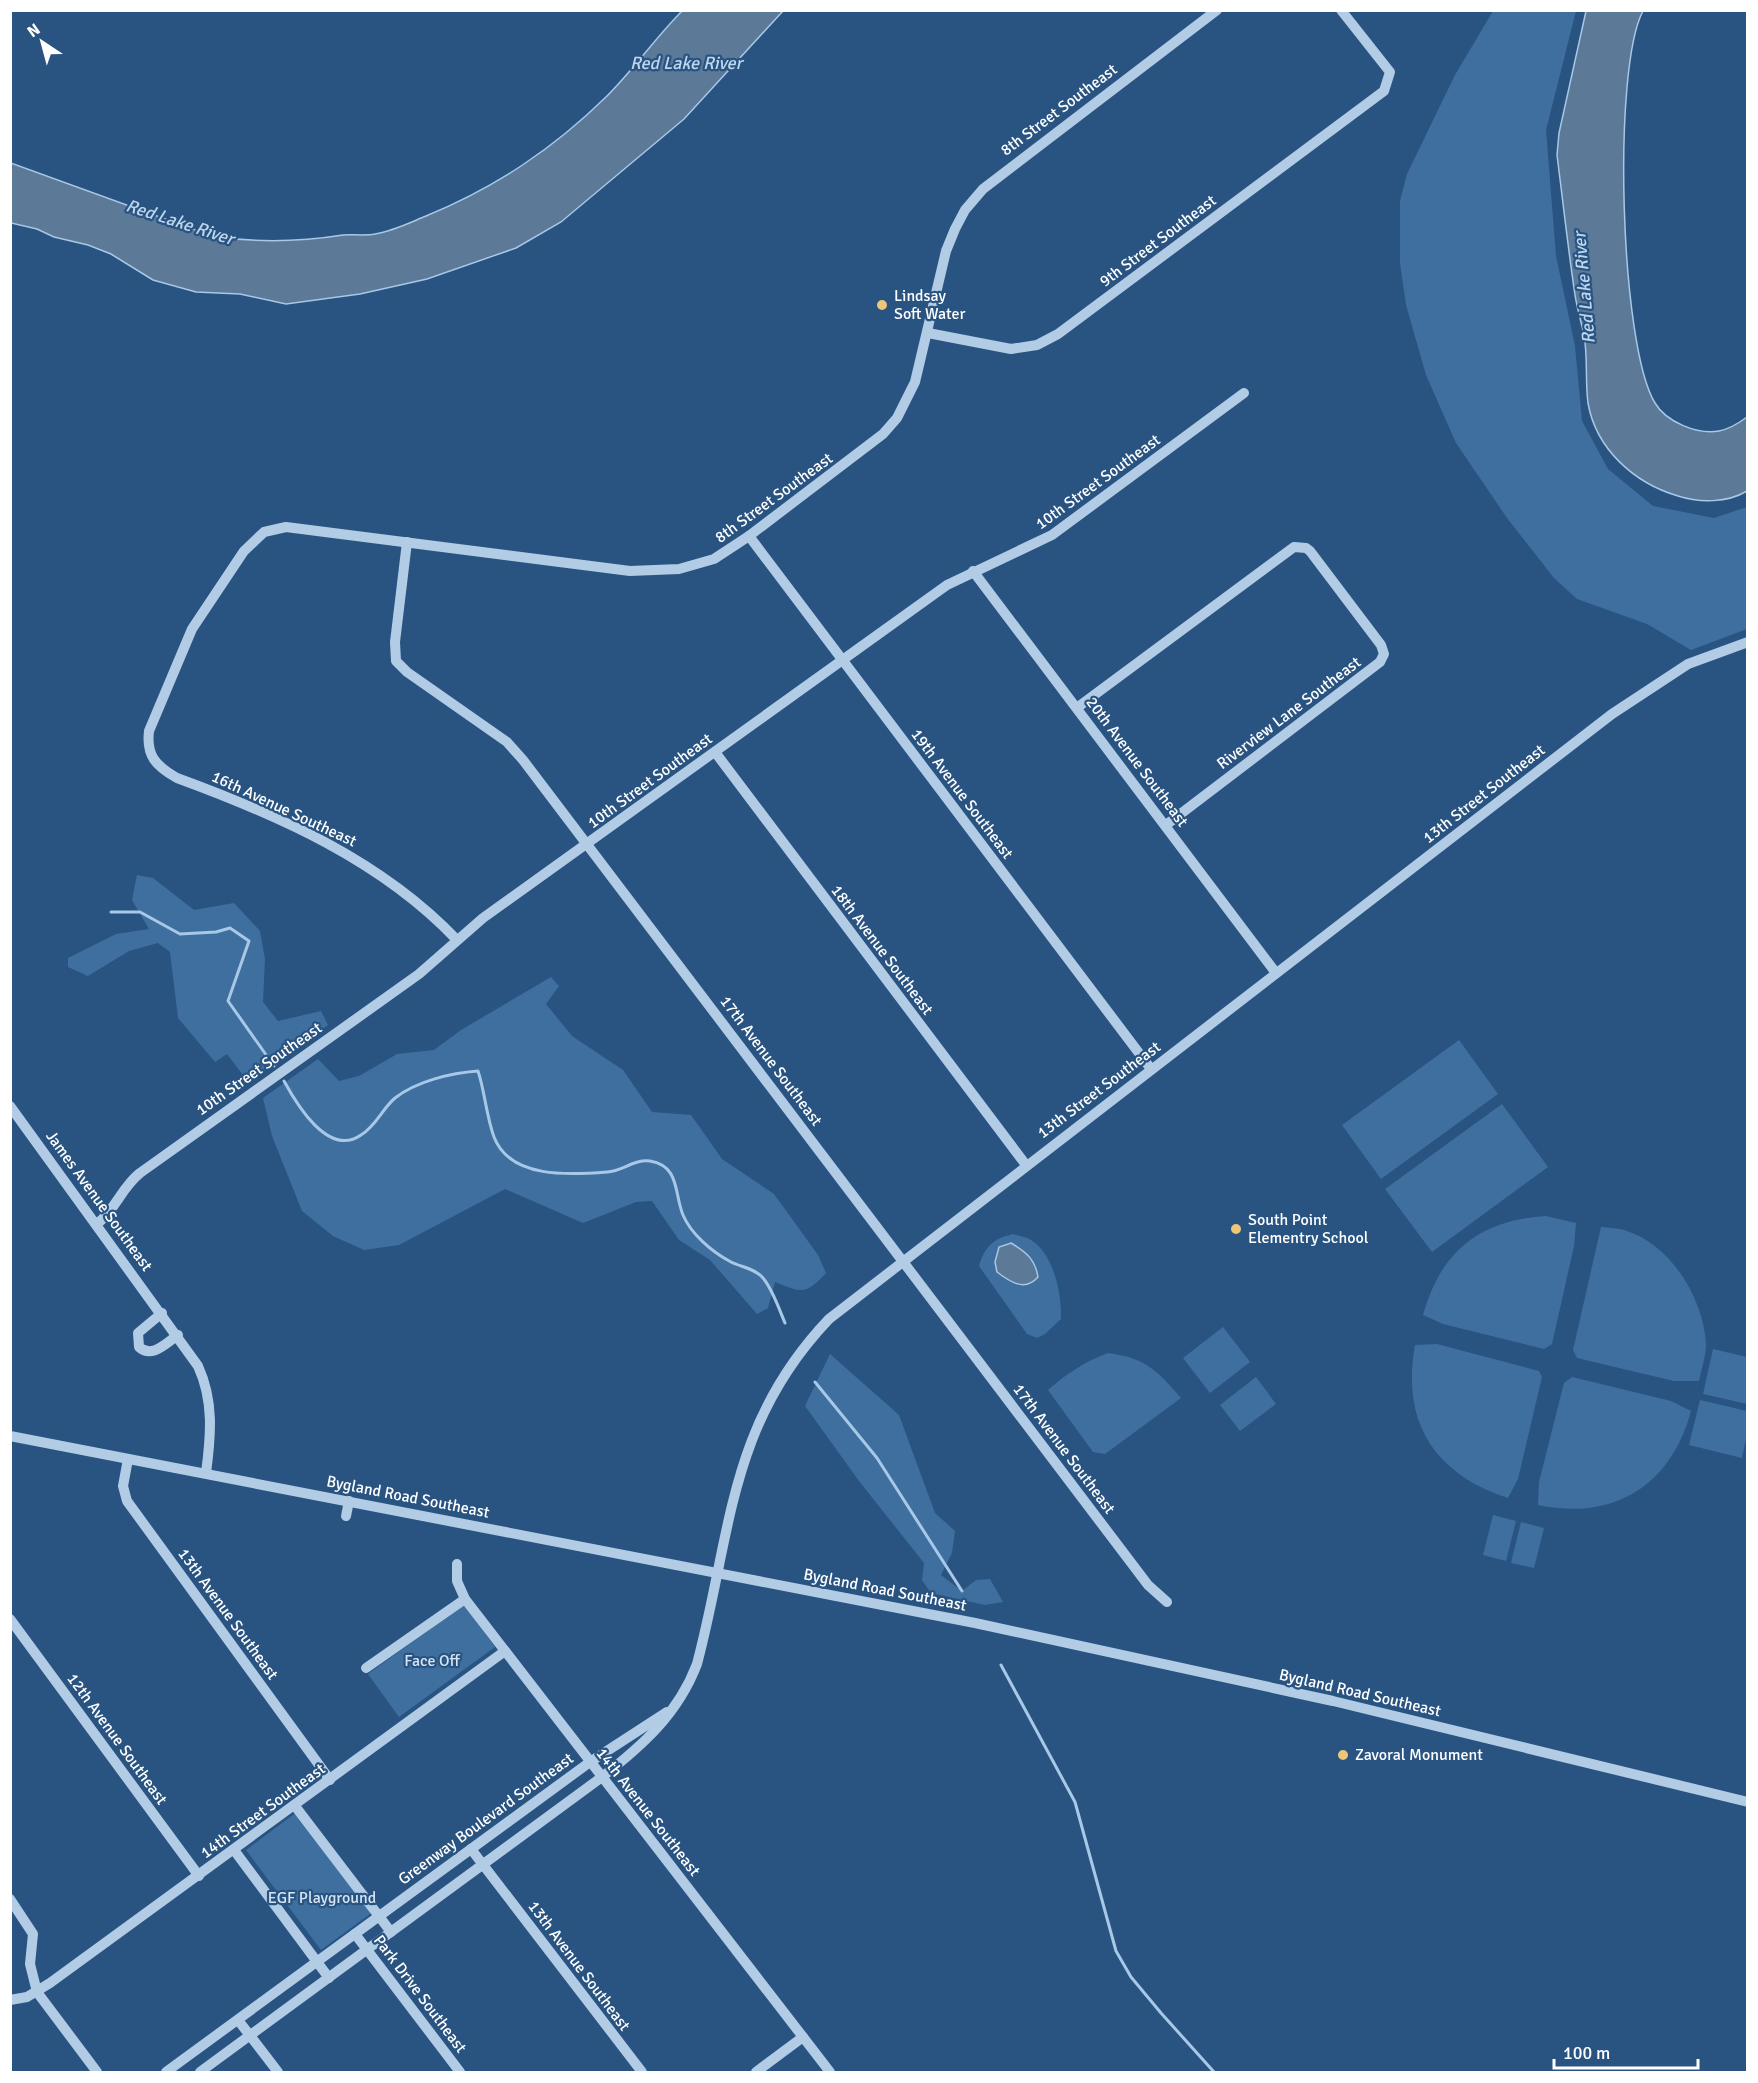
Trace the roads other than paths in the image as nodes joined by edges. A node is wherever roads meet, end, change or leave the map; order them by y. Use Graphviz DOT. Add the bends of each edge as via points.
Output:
graph roads {
  1 [pos="1217,10"];
  2 [pos="1341,10"];
  3 [pos="928,333"];
  4 [pos="1244,393"];
  5 [pos="749,536"];
  6 [pos="406,542"];
  7 [pos="973,570"];
  8 [pos="1748,642"];
  9 [pos="842,660"];
  10 [pos="1078,707"];
  11 [pos="715,752"];
  12 [pos="150,756"];
  13 [pos="1166,825"];
  14 [pos="587,844"];
  15 [pos="457,940"];
  16 [pos="1276,973"];
  17 [pos="1151,1069"];
  18 [pos="10,1106"];
  19 [pos="1026,1165"];
  20 [pos="97,1224"];
  21 [pos="903,1260"];
  22 [pos="162,1314"];
  23 [pos="178,1335"];
  24 [pos="10,1436"];
  25 [pos="128,1458"];
  26 [pos="206,1473"];
  27 [pos="349,1501"];
  28 [pos="346,1516"];
  29 [pos="457,1564"];
  30 [pos="717,1572"];
  31 [pos="465,1599"];
  32 [pos="1167,1602"];
  33 [pos="10,1619"];
  34 [pos="505,1651"];
  35 [pos="366,1668"];
  36 [pos="680,1700"];
  37 [pos="590,1762"];
  38 [pos="602,1777"];
  39 [pos="330,1780"];
  40 [pos="1748,1802"];
  41 [pos="295,1806"];
  42 [pos="471,1849"];
  43 [pos="234,1850"];
  44 [pos="483,1865"];
  45 [pos="199,1875"];
  46 [pos="10,1899"];
  47 [pos="379,1916"];
  48 [pos="391,1932"];
  49 [pos="355,1934"];
  50 [pos="367,1950"];
  51 [pos="317,1962"];
  52 [pos="329,1978"];
  53 [pos="37,1992"];
  54 [pos="10,2000"];
  55 [pos="238,2020"];
  56 [pos="250,2036"];
  57 [pos="803,2037"];
  58 [pos="97,2073"];
  59 [pos="166,2073"];
  60 [pos="200,2073"];
  61 [pos="278,2073"];
  62 [pos="460,2073"];
  63 [pos="642,2073"];
  64 [pos="756,2073"];
  65 [pos="830,2073"];
  1 -- 3 [label="street, 8th Street Southeast" via="983,189 965,210 946,251"];
  2 -- 3 [label="street, 9th Street Southeast" via="1390,72 1384,91 1058,334 1037,345 1011,349"];
  3 -- 5 [label="street, 8th Street Southeast" via="912,390 883,434"];
  4 -- 7 [label="street, 10th Street Southeast" via="1052,535"];
  5 -- 6 [label="street, 8th Street Southeast" via="714,559 679,570 656,572"];
  5 -- 9 [label="street, 19th Avenue Southeast"];
  6 -- 12 [label="street, 8th Street Southeast" via="285,527 274,528 254,539 184,644 149,731"];
  6 -- 14 [label="street, 17th Avenue Southeast" via="396,661 507,742"];
  7 -- 9 [label="street, 10th Street Southeast"];
  7 -- 10 [label="street, 20th Avenue Southeast"];
  8 -- 16 [label="street, 13th Street Southeast" via="1688,664 1612,714"];
  9 -- 11 [label="street, 10th Street Southeast"];
  9 -- 17 [label="street, 19th Avenue Southeast"];
  10 -- 13 [label="street, 20th Avenue Southeast"];
  10 -- 13 [label="street, Riverview Lane Southeast" via="1294,547 1310,551 1381,645 1384,654 1380,662"];
  11 -- 14 [label="street, 10th Street Southeast"];
  11 -- 19 [label="street, 18th Avenue Southeast"];
  12 -- 15 [label="street, 16th Avenue Southeast" via="177,778 293,827 359,861 403,891"];
  13 -- 16 [label="street, 20th Avenue Southeast"];
  14 -- 15 [label="street, 10th Street Southeast"];
  14 -- 21 [label="street, 17th Avenue Southeast"];
  15 -- 20 [label="street, 10th Street Southeast" via="419,974 140,1173 127,1185 112,1211"];
  16 -- 17 [label="street, 13th Street Southeast"];
  17 -- 19 [label="street, 13th Street Southeast"];
  18 -- 20 [label="street, James Avenue Southeast"];
  19 -- 21 [label="street, 13th Street Southeast"];
  20 -- 22 [label="street, James Avenue Southeast"];
  21 -- 30 [label="street, 13th Street Southeast" via="829,1319 796,1356 777,1385 757,1424 740,1472"];
  21 -- 32 [label="street, 17th Avenue Southeast" via="1148,1585"];
  22 -- 23 [label="street, James Avenue Southeast"];
  22 -- 23 [label="street" via="138,1333 139,1347 155,1351"];
  23 -- 26 [label="street, James Avenue Southeast" via="198,1366 209,1393"];
  24 -- 25 [label="street, Bygland Road Southeast"];
  25 -- 26 [label="street, Bygland Road Southeast"];
  25 -- 39 [label="street, 13th Avenue Southeast" via="123,1486 127,1501"];
  26 -- 27 [label="street, Bygland Road Southeast"];
  27 -- 28 [label="street"];
  27 -- 30 [label="street, Bygland Road Southeast"];
  29 -- 31 [label="street, 14th Avenue Southeast" via="457,1581"];
  30 -- 36 [label="street, Greenway Boulevard Southeast" via="697,1664"];
  30 -- 40 [label="street, Bygland Road Southeast" via="1227,1677"];
  31 -- 34 [label="street, 14th Avenue Southeast"];
  31 -- 35 [label="street"];
  33 -- 45 [label="street, 12th Avenue Southeast"];
  34 -- 37 [label="street, 14th Avenue Southeast"];
  34 -- 39 [label="street, 14th Street Southeast"];
  36 -- 37 [label="street, Greenway Boulevard Southeast" via="652,1723"];
  36 -- 38 [label="street, Greenway Boulevard Southeast" via="660,1728"];
  37 -- 38 [label="street, 14th Avenue Southeast"];
  37 -- 42 [label="street, Greenway Boulevard Southeast"];
  38 -- 44 [label="street, Greenway Boulevard Southeast"];
  38 -- 57 [label="street, 14th Avenue Southeast"];
  39 -- 41 [label="street, 14th Street Southeast"];
  41 -- 43 [label="street, 14th Street Southeast"];
  41 -- 47 [label="street, Park Drive Southeast"];
  42 -- 44 [label="street, 13th Avenue Southeast"];
  42 -- 47 [label="street, Greenway Boulevard Southeast"];
  43 -- 45 [label="street, 14th Street Southeast"];
  43 -- 51 [label="street"];
  44 -- 48 [label="street, Greenway Boulevard Southeast"];
  44 -- 63 [label="street, 13th Avenue Southeast"];
  45 -- 53 [label="street, 14th Street Southeast"];
  46 -- 53 [label="street" via="33,1934 30,1964"];
  47 -- 48 [label="street, Park Drive Southeast"];
  47 -- 49 [label="street, Greenway Boulevard Southeast"];
  48 -- 50 [label="street, Greenway Boulevard Southeast"];
  49 -- 50 [label="street, Park Drive Southeast"];
  49 -- 51 [label="street, Greenway Boulevard Southeast"];
  50 -- 52 [label="street, Greenway Boulevard Southeast"];
  50 -- 62 [label="street, Park Drive Southeast"];
  51 -- 52 [label="street"];
  51 -- 55 [label="street, Greenway Boulevard Southeast"];
  52 -- 56 [label="street, Greenway Boulevard Southeast"];
  53 -- 54 [label="street"];
  53 -- 58 [label="street"];
  55 -- 56 [label="street"];
  55 -- 59 [label="street, Greenway Boulevard Southeast"];
  56 -- 60 [label="street, Greenway Boulevard Southeast"];
  56 -- 61 [label="street"];
  57 -- 64 [label="street"];
  57 -- 65 [label="street, 14th Avenue Southeast"];
}
